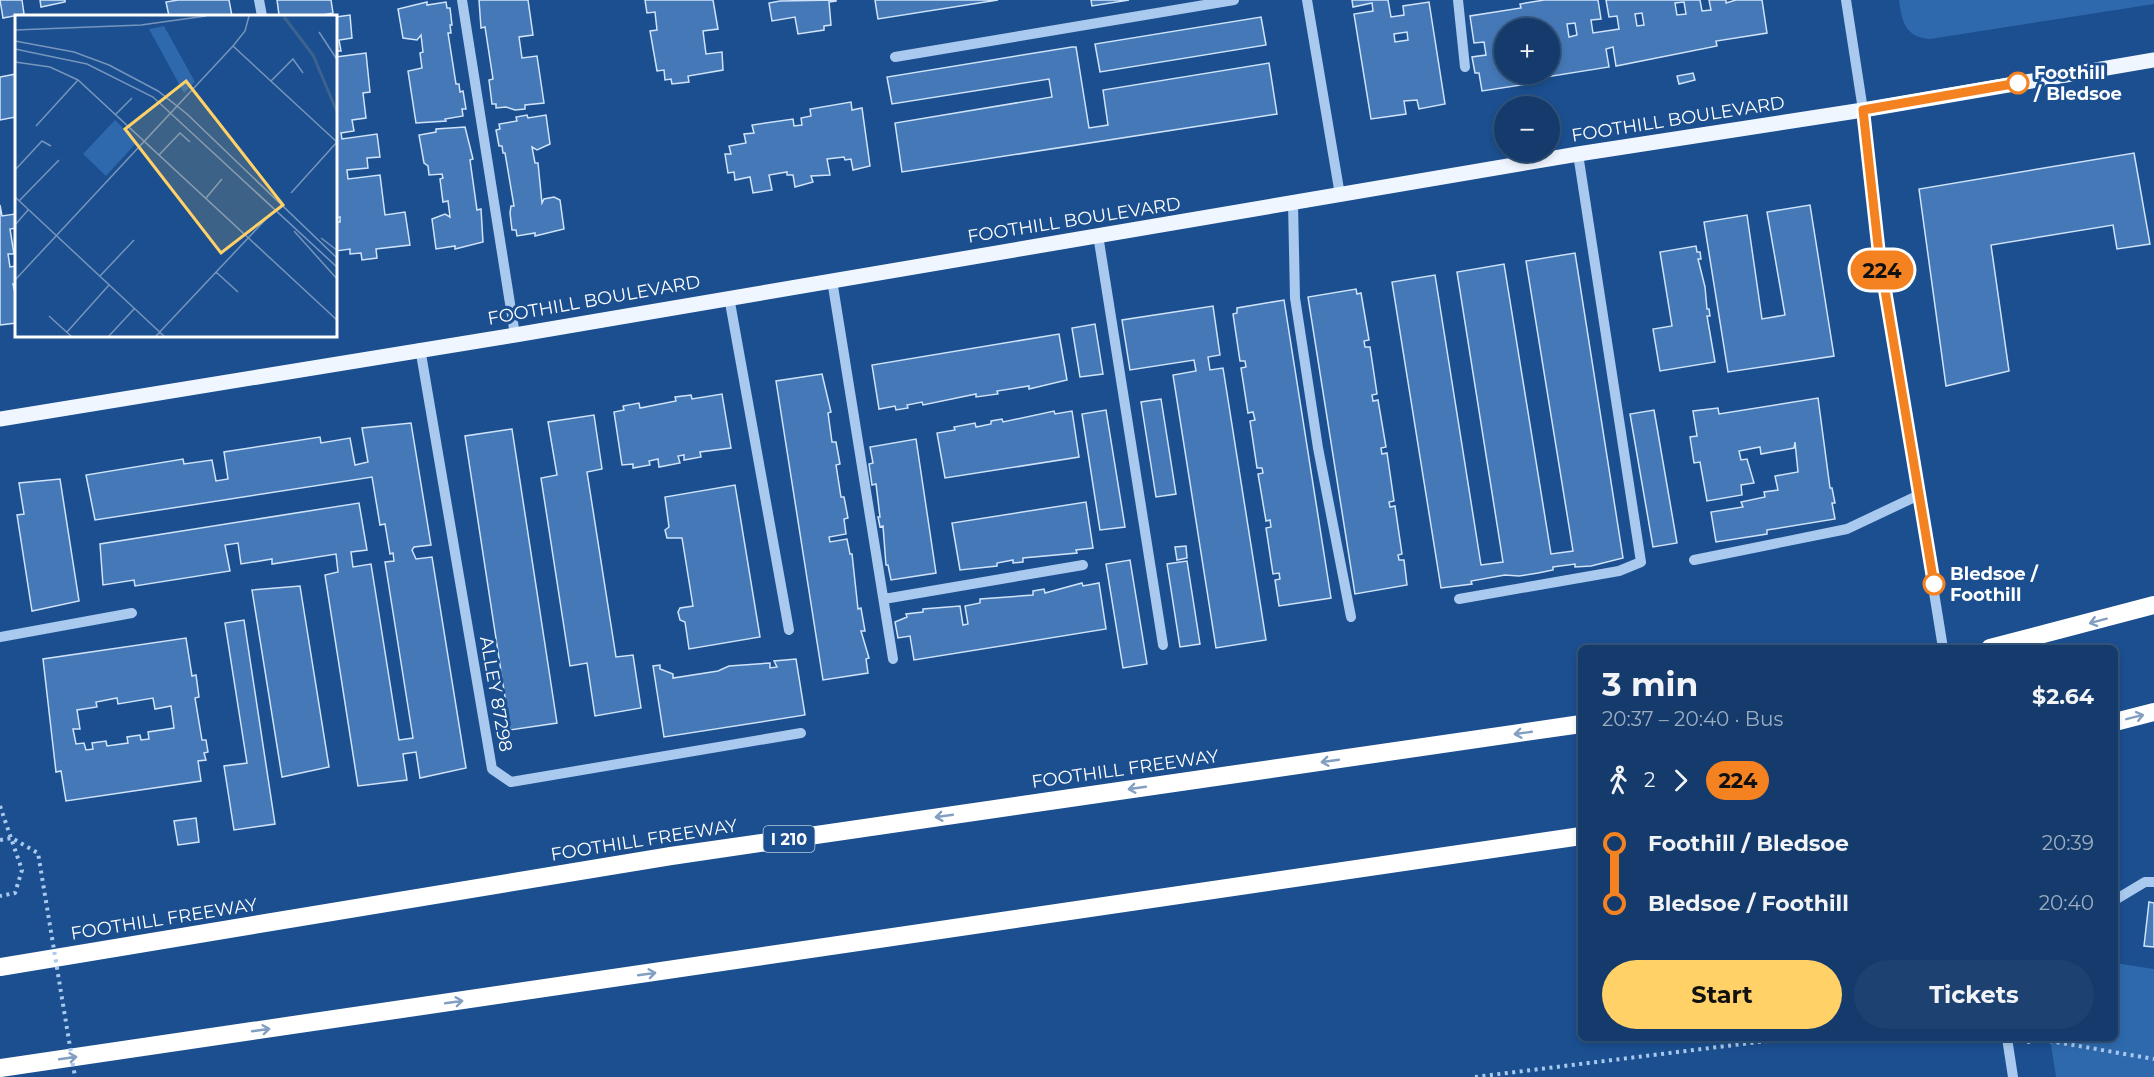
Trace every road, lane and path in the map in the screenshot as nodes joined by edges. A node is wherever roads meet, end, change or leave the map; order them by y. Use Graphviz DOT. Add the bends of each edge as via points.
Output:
graph roads {
  1 [pos="259,0"];
  2 [pos="462,0"];
  3 [pos="1234,0"];
  4 [pos="1307,0"];
  5 [pos="1458,0"];
  6 [pos="1846,0"];
  7 [pos="262,15"];
  8 [pos="895,57"];
  9 [pos="2154,60"];
  10 [pos="1465,67"];
  11 [pos="1863,110"];
  12 [pos="1578,154"];
  13 [pos="1340,195"];
  14 [pos="1293,203"];
  15 [pos="1098,235"];
  16 [pos="832,280"];
  17 [pos="729,297"];
  18 [pos="515,335"];
  19 [pos="420,348"];
  20 [pos="0,419"];
  21 [pos="1919,495"];
  22 [pos="1694,560"];
  23 [pos="1083,564"];
  24 [pos="884,599"];
  25 [pos="1460,599"];
  26 [pos="2154,605"];
  27 [pos="132,614"];
  28 [pos="1351,616"];
  29 [pos="789,630"];
  30 [pos="0,637"];
  31 [pos="1163,645"];
  32 [pos="1943,645"];
  33 [pos="2001,645"];
  34 [pos="893,659"];
  35 [pos="2154,712"];
  36 [pos="2118,721"];
  37 [pos="1578,724"];
  38 [pos="801,733"];
  39 [pos="0,806"];
  40 [pos="1578,836"];
  41 [pos="0,840"];
  42 [pos="2154,882"];
  43 [pos="0,896"];
  44 [pos="2118,898"];
  45 [pos="0,967"];
  46 [pos="1767,1041"];
  47 [pos="2007,1041"];
  48 [pos="2050,1041"];
  49 [pos="2154,1059"];
  50 [pos="4,1068"];
  51 [pos="75,1077"];
  52 [pos="1475,1077"];
  53 [pos="2013,1077"];
  1 -- 7 [label="street"];
  2 -- 18 [label="street"];
  3 -- 8 [label="street"];
  4 -- 13 [label="street"];
  5 -- 10 [label="street"];
  6 -- 11 [label="street"];
  9 -- 11 [label="main road, FOOTHILL BOULEVARD"];
  11 -- 12 [label="main road, FOOTHILL BOULEVARD"];
  11 -- 21 [label="street" via="1879,254"];
  12 -- 13 [label="main road, FOOTHILL BOULEVARD"];
  12 -- 25 [label="street" via="1641,562 1620,571"];
  13 -- 14 [label="main road, FOOTHILL BOULEVARD"];
  14 -- 15 [label="main road, FOOTHILL BOULEVARD"];
  14 -- 28 [label="street" via="1295,298 1318,447"];
  15 -- 16 [label="main road, FOOTHILL BOULEVARD"];
  15 -- 31 [label="street"];
  16 -- 17 [label="main road, FOOTHILL BOULEVARD"];
  16 -- 24 [label="street"];
  17 -- 18 [label="main road, FOOTHILL BOULEVARD"];
  17 -- 29 [label="street"];
  18 -- 19 [label="main road, FOOTHILL BOULEVARD"];
  19 -- 20 [label="main road, FOOTHILL BOULEVARD"];
  19 -- 38 [label="street, ALLEY 87298" via="492,770 511,782"];
  21 -- 22 [label="street" via="1847,529"];
  21 -- 32 [label="street"];
  23 -- 24 [label="street"];
  24 -- 34 [label="street"];
  26 -- 33 [label="highway, one-way"];
  27 -- 30 [label="street"];
  36 -- 35 [label="highway, one-way"];
  37 -- 45 [label="highway, FOOTHILL FREEWAY / I 210, one-way" via="670,856"];
  39 -- 43 [label="path" via="22,870 15,893"];
  50 -- 40 [label="highway, one-way"];
  41 -- 51 [label="path, bridge" via="12,838 38,853"];
  42 -- 44 [label="street" via="2145,882"];
  46 -- 52 [label="path"];
  47 -- 53 [label="street"];
  48 -- 49 [label="path"];
}
